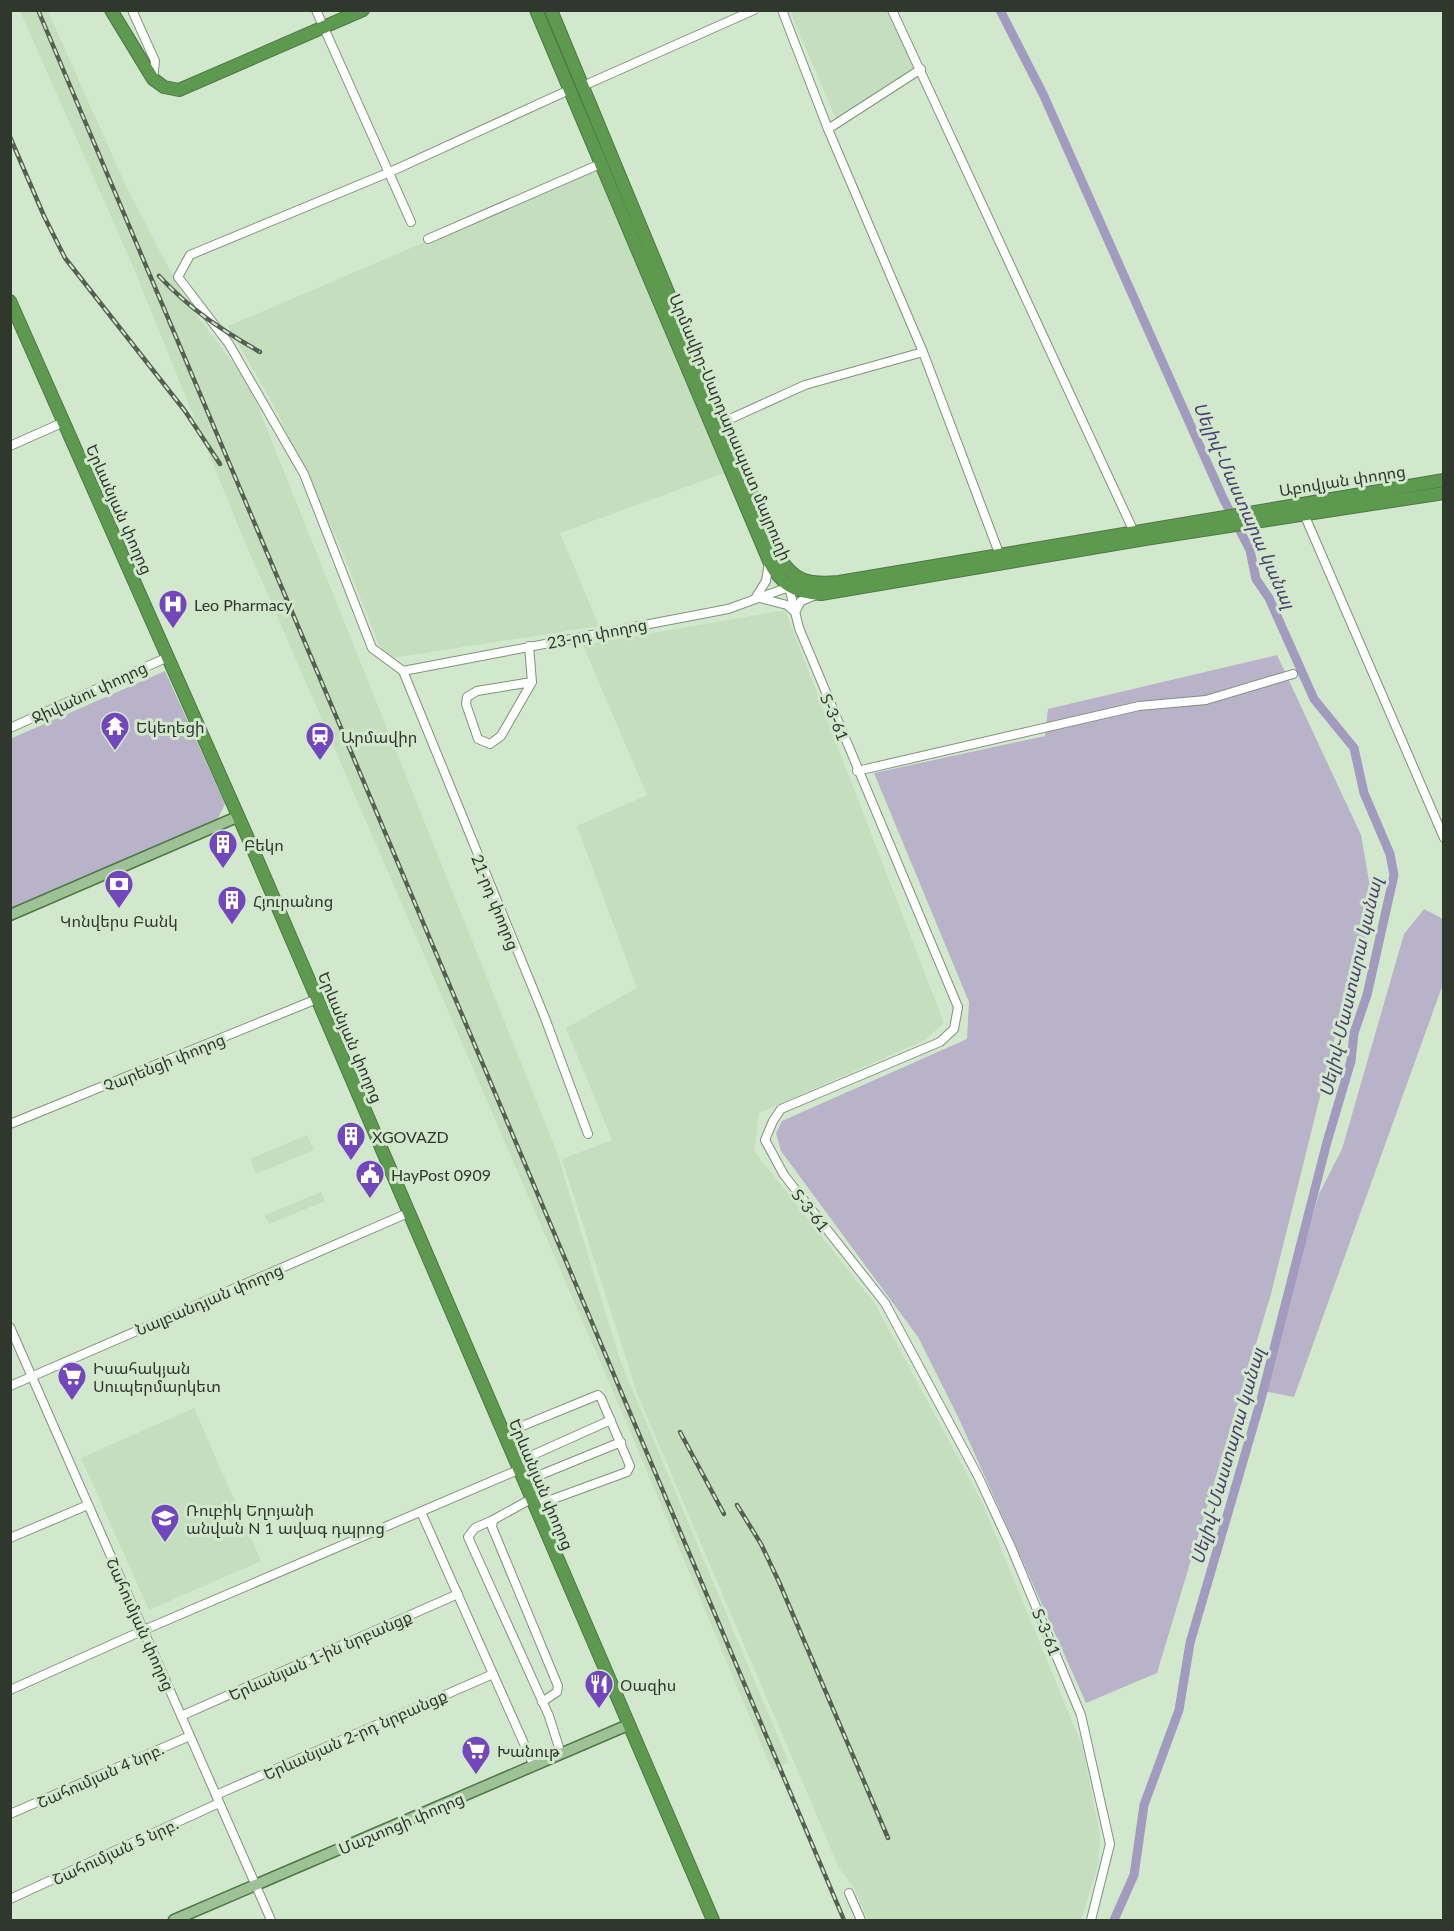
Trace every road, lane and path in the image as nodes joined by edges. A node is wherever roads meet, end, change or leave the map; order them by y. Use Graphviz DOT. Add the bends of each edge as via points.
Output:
graph roads {
  1 [pos="111,10"];
  2 [pos="132,10"];
  3 [pos="316,10"];
  4 [pos="363,10"];
  5 [pos="536,10"];
  6 [pos="551,10"];
  7 [pos="754,10"];
  8 [pos="782,10"];
  9 [pos="892,10"];
  10 [pos="323,27"];
  11 [pos="921,69"];
  12 [pos="153,79"];
  13 [pos="583,86"];
  14 [pos="568,90"];
  15 [pos="828,129"];
  16 [pos="600,164"];
  17 [pos="390,172"];
  18 [pos="411,222"];
  19 [pos="428,239"];
  20 [pos="10,301"];
  21 [pos="671,317"];
  22 [pos="924,352"];
  23 [pos="64,422"];
  24 [pos="721,423"];
  25 [pos="10,446"];
  26 [pos="1443,480"];
  27 [pos="1443,493"];
  28 [pos="1336,504"];
  29 [pos="1304,514"];
  30 [pos="1248,518"];
  31 [pos="1216,523"];
  32 [pos="1134,532"];
  33 [pos="999,553"];
  34 [pos="769,561"];
  35 [pos="792,581"];
  36 [pos="820,594"];
  37 [pos="756,598"];
  38 [pos="795,612"];
  39 [pos="529,646"];
  40 [pos="168,657"];
  41 [pos="403,671"];
  42 [pos="1293,674"];
  43 [pos="532,682"];
  44 [pos="10,728"];
  45 [pos="857,771"];
  46 [pos="237,817"];
  47 [pos="1443,838"];
  48 [pos="10,915"];
  49 [pos="317,999"];
  50 [pos="10,1124"];
  51 [pos="588,1134"];
  52 [pos="408,1213"];
  53 [pos="10,1327"];
  54 [pos="32,1376"];
  55 [pos="10,1386"];
  56 [pos="611,1420"];
  57 [pos="503,1434"];
  58 [pos="621,1442"];
  59 [pos="517,1466"];
  60 [pos="523,1482"];
  61 [pos="532,1503"];
  62 [pos="88,1505"];
  63 [pos="421,1512"];
  64 [pos="493,1520"];
  65 [pos="10,1538"];
  66 [pos="458,1594"];
  67 [pos="144,1630"];
  68 [pos="493,1674"];
  69 [pos="10,1690"];
  70 [pos="542,1702"];
  71 [pos="181,1716"];
  72 [pos="628,1725"];
  73 [pos="190,1736"];
  74 [pos="561,1754"];
  75 [pos="534,1766"];
  76 [pos="218,1799"];
  77 [pos="10,1814"];
  78 [pos="256,1886"];
  79 [pos="849,1893"];
  80 [pos="10,1899"];
  81 [pos="174,1920"];
  82 [pos="271,1920"];
  83 [pos="712,1920"];
  84 [pos="861,1920"];
  85 [pos="1091,1920"];
  1 -- 12 [label="highway"];
  2 -- 12 [label="street" via="155,61"];
  3 -- 10 [label="street"];
  4 -- 10 [label="highway"];
  5 -- 14 [label="highway, Արմավիր-Սարդարապատ մայրուղի"];
  6 -- 13 [label="highway, Արմավիր-Սարդարապատ մայրուղի"];
  7 -- 13 [label="street"];
  8 -- 15 [label="street"];
  9 -- 11 [label="street"];
  10 -- 12 [label="highway" via="179,90 164,87"];
  10 -- 17 [label="street"];
  11 -- 15 [label="street"];
  11 -- 32 [label="street"];
  13 -- 21 [label="highway, Արմավիր-Սարդարապատ մայրուղի"];
  14 -- 16 [label="highway, Արմավիր-Սարդարապատ մայրուղի"];
  14 -- 17 [label="street"];
  15 -- 22 [label="street"];
  16 -- 19 [label="street"];
  16 -- 21 [label="highway, Արմավիր-Սարդարապատ մայրուղի"];
  17 -- 18 [label="street"];
  17 -- 41 [label="street" via="190,255 178,277 229,345 304,474 372,648"];
  20 -- 23 [label="highway, Երևանյան փողոց"];
  21 -- 24 [label="highway, Արմավիր-Սարդարապատ մայրուղի"];
  21 -- 34 [label="highway, Արմավիր-Սարդարապատ մայրուղի"];
  22 -- 24 [label="street" via="805,385"];
  22 -- 33 [label="street"];
  23 -- 25 [label="street"];
  23 -- 40 [label="highway, Երևանյան փողոց"];
  24 -- 35 [label="highway, Արմավիր-Սարդարապատ մայրուղի" via="776,553"];
  26 -- 28 [label="highway, Աբովյան փողոց"];
  27 -- 28 [label="highway, Աբովյան փողոց"];
  28 -- 29 [label="highway, Աբովյան փողոց"];
  28 -- 30 [label="highway, Աբովյան փողոց"];
  29 -- 30 [label="highway, Աբովյան փողոց"];
  29 -- 47 [label="street"];
  30 -- 31 [label="highway, Արմավիր-Սարդարապատ մայրուղի"];
  31 -- 32 [label="highway, Արմավիր-Սարդարապատ մայրուղի"];
  31 -- 36 [label="highway, Արմավիր-Սարդարապատ մայրուղի"];
  32 -- 33 [label="highway, Արմավիր-Սարդարապատ մայրուղի"];
  33 -- 35 [label="highway, Արմավիր-Սարդարապատ մայրուղի" via="839,582"];
  34 -- 35 [label="highway, Արմավիր-Սարդարապատ մայրուղի" via="780,580"];
  34 -- 37 [label="street" via="766,581"];
  35 -- 36 [label="highway, Արմավիր-Սարդարապատ մայրուղի" via="807,593"];
  35 -- 37 [label="street, 23-րդ փողոց"];
  35 -- 38 [label="street, Տ-3-61 / Տ-3-61"];
  36 -- 38 [label="street" via="801,601"];
  37 -- 38 [label="street" via="787,605"];
  37 -- 39 [label="street, 23-րդ փողոց" via="728,609"];
  38 -- 45 [label="street, Տ-3-61 / Տ-3-61"];
  39 -- 41 [label="street, 23-րդ փողոց"];
  39 -- 43 [label="street"];
  40 -- 44 [label="street, Ջիվանու փողոց"];
  40 -- 46 [label="highway, Երևանյան փողոց"];
  41 -- 51 [label="street, 21-րդ փողոց" via="545,1018"];
  42 -- 45 [label="street" via="1206,700 1139,706"];
  43 -- 43 [label="street" via="501,736 490,744 478,739 467,697 477,691"];
  45 -- 85 [label="street, Տ-3-61 / Տ-3-61" via="958,1007 954,1029 940,1042 781,1109 765,1140 784,1175 885,1303 978,1476 1011,1547 1081,1715 1110,1844"];
  46 -- 48 [label="main road"];
  46 -- 49 [label="highway, Երևանյան փողոց"];
  49 -- 50 [label="street, Չարենցի փողոց"];
  49 -- 52 [label="highway, Երևանյան փողոց"];
  52 -- 54 [label="street, Նալբանդյան փողոց"];
  52 -- 57 [label="highway, Երևանյան փողոց"];
  53 -- 54 [label="street, Շահումյան փողոց"];
  54 -- 55 [label="street, Նալբանդյան փողոց"];
  54 -- 62 [label="street, Շահումյան փողոց"];
  56 -- 57 [label="street" via="598,1395"];
  56 -- 58 [label="street"];
  56 -- 59 [label="street"];
  57 -- 59 [label="highway, Երևանյան փողոց"];
  58 -- 60 [label="street"];
  58 -- 61 [label="street" via="630,1466 627,1472"];
  59 -- 60 [label="highway, Երևանյան փողոց"];
  59 -- 63 [label="street"];
  60 -- 61 [label="highway, Երևանյան փողոց"];
  61 -- 64 [label="street"];
  61 -- 72 [label="highway, Երևանյան փողոց"];
  62 -- 65 [label="street"];
  62 -- 67 [label="street, Շահումյան փողոց"];
  63 -- 66 [label="street"];
  63 -- 67 [label="street"];
  64 -- 70 [label="street" via="503,1558 558,1686 557,1692"];
  64 -- 70 [label="street" via="475,1528 468,1537"];
  66 -- 68 [label="street"];
  66 -- 71 [label="street, Երևանյան 1-ին նրբանցք"];
  67 -- 69 [label="street"];
  67 -- 71 [label="street, Շահումյան փողոց"];
  68 -- 75 [label="street"];
  68 -- 76 [label="street, Երևանյան 2-րդ նրբանցք"];
  70 -- 74 [label="street"];
  71 -- 73 [label="street, Շահումյան փողոց"];
  72 -- 74 [label="main road, Մաշտոցի փողոց"];
  72 -- 83 [label="highway, Երևանյան փողոց"];
  73 -- 76 [label="street, Շահումյան փողոց"];
  73 -- 77 [label="street, Շահումյան 4 նրբ."];
  74 -- 75 [label="main road, Մաշտոցի փողոց"];
  75 -- 78 [label="main road, Մաշտոցի փողոց"];
  76 -- 78 [label="street, Շահումյան փողոց"];
  76 -- 80 [label="street, Շահումյան 5 նրբ."];
  78 -- 81 [label="main road, Մաշտոցի փողոց"];
  78 -- 82 [label="street, Շահումյան փողոց"];
  79 -- 84 [label="street"];
}
